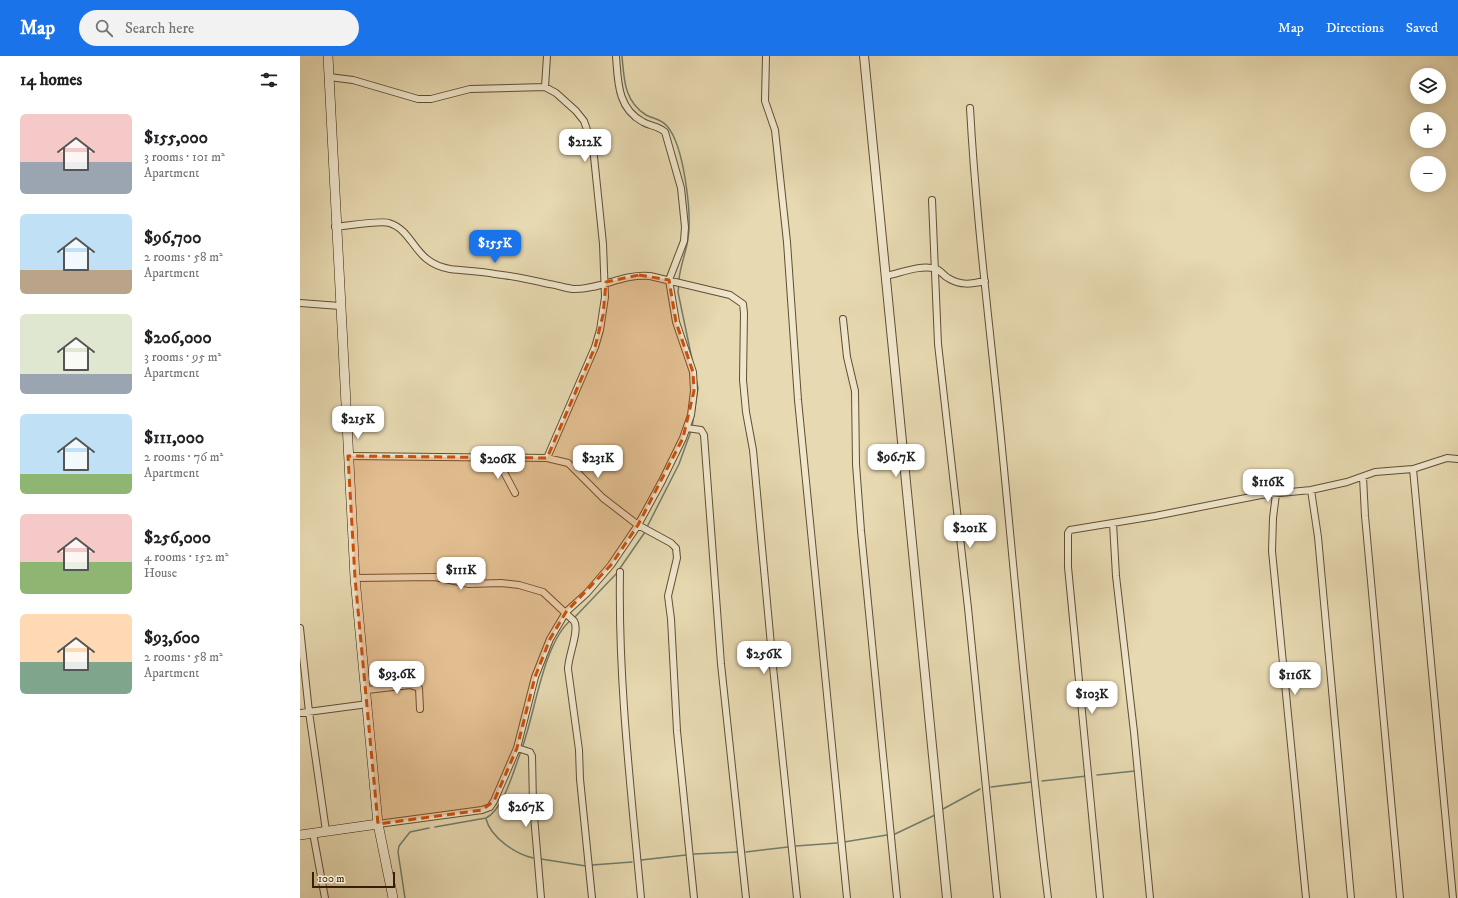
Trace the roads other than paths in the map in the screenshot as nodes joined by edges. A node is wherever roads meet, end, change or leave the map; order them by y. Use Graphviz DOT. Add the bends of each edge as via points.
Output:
graph roads {
  1 [pos="328,56"];
  2 [pos="547,56"];
  3 [pos="616,56"];
  4 [pos="766,56"];
  5 [pos="864,56"];
  6 [pos="329,77"];
  7 [pos="545,87"];
  8 [pos="970,108"];
  9 [pos="932,200"];
  10 [pos="335,227"];
  11 [pos="936,269"];
  12 [pos="886,276"];
  13 [pos="675,281"];
  14 [pos="985,281"];
  15 [pos="606,282"];
  16 [pos="300,303"];
  17 [pos="340,306"];
  18 [pos="844,319"];
  19 [pos="687,428"];
  20 [pos="348,456"];
  21 [pos="547,458"];
  22 [pos="498,459"];
  23 [pos="1458,459"];
  24 [pos="1413,468"];
  25 [pos="1363,477"];
  26 [pos="1311,490"];
  27 [pos="515,493"];
  28 [pos="1276,494"];
  29 [pos="1114,523"];
  30 [pos="638,525"];
  31 [pos="620,572"];
  32 [pos="355,578"];
  33 [pos="569,616"];
  34 [pos="300,628"];
  35 [pos="367,690"];
  36 [pos="368,704"];
  37 [pos="420,709"];
  38 [pos="309,712"];
  39 [pos="300,713"];
  40 [pos="521,749"];
  41 [pos="378,824"];
  42 [pos="326,831"];
  43 [pos="313,833"];
  44 [pos="300,835"];
  45 [pos="325,898"];
  46 [pos="393,898"];
  47 [pos="540,898"];
  48 [pos="592,898"];
  49 [pos="641,898"];
  50 [pos="694,898"];
  51 [pos="746,898"];
  52 [pos="797,898"];
  53 [pos="847,898"];
  54 [pos="897,898"];
  55 [pos="947,898"];
  56 [pos="997,898"];
  57 [pos="1048,898"];
  58 [pos="1100,898"];
  59 [pos="1150,898"];
  60 [pos="1306,898"];
  61 [pos="1351,898"];
  62 [pos="1400,898"];
  63 [pos="1453,898"];
  1 -- 6 [label="main road"];
  2 -- 7 [label="street"];
  3 -- 13 [label="street" via="619,93 622,100 641,121 659,127 665,132 681,188 685,227"];
  4 -- 53 [label="street" via="765,101 775,130 788,242 799,408"];
  5 -- 12 [label="street"];
  6 -- 7 [label="street" via="353,80 418,99 431,99 470,89"];
  6 -- 10 [label="main road"];
  7 -- 15 [label="street" via="576,111 588,131 594,154"];
  8 -- 14 [label="street" via="975,191"];
  9 -- 11 [label="street"];
  10 -- 15 [label="street" via="388,222 398,227 428,261 437,266 495,273 573,288 591,287"];
  10 -- 17 [label="main road"];
  11 -- 12 [label="street" via="917,268"];
  11 -- 14 [label="street" via="961,283"];
  11 -- 56 [label="street" via="938,344"];
  12 -- 55 [label="street"];
  13 -- 15 [label="street" via="639,275"];
  13 -- 19 [label="street" via="676,322 693,372 694,391"];
  13 -- 52 [label="street" via="730,295 743,304 744,308 743,380 753,450"];
  14 -- 57 [label="street" via="1032,762"];
  15 -- 21 [label="street" via="603,315 595,347"];
  16 -- 17 [label="street"];
  17 -- 20 [label="main road"];
  18 -- 54 [label="street" via="847,357 855,391 856,464 862,538"];
  19 -- 30 [label="street"];
  19 -- 51 [label="street" via="701,430 704,434 721,664"];
  20 -- 22 [label="street"];
  20 -- 32 [label="main road"];
  21 -- 22 [label="street"];
  21 -- 30 [label="street" via="574,467 604,498"];
  22 -- 27 [label="street"];
  23 -- 24 [label="street" via="1447,458"];
  24 -- 25 [label="street" via="1374,472"];
  24 -- 63 [label="street"];
  25 -- 26 [label="street"];
  25 -- 62 [label="street" via="1364,516"];
  26 -- 28 [label="street"];
  26 -- 61 [label="street" via="1318,538"];
  28 -- 29 [label="street"];
  28 -- 60 [label="street" via="1272,551"];
  29 -- 58 [label="street" via="1070,530 1068,533 1071,598"];
  29 -- 59 [label="street" via="1116,576"];
  30 -- 33 [label="street" via="611,565"];
  30 -- 50 [label="street" via="672,543 676,548 668,596 676,724"];
  31 -- 49 [label="street" via="621,662"];
  32 -- 33 [label="street" via="436,577 470,584 519,585 543,592"];
  32 -- 35 [label="main road"];
  33 -- 40 [label="street" via="558,624 542,655"];
  33 -- 48 [label="street" via="576,626 568,669 579,750"];
  34 -- 38 [label="street"];
  35 -- 36 [label="main road"];
  35 -- 37 [label="street" via="416,686 420,688"];
  36 -- 38 [label="street"];
  36 -- 41 [label="main road"];
  38 -- 39 [label="street"];
  38 -- 42 [label="street"];
  40 -- 41 [label="street" via="490,807 453,815"];
  40 -- 47 [label="street" via="530,752 532,756"];
  41 -- 42 [label="main road"];
  41 -- 46 [label="main road"];
  42 -- 43 [label="main road"];
  43 -- 44 [label="main road"];
  43 -- 45 [label="street"];
}
